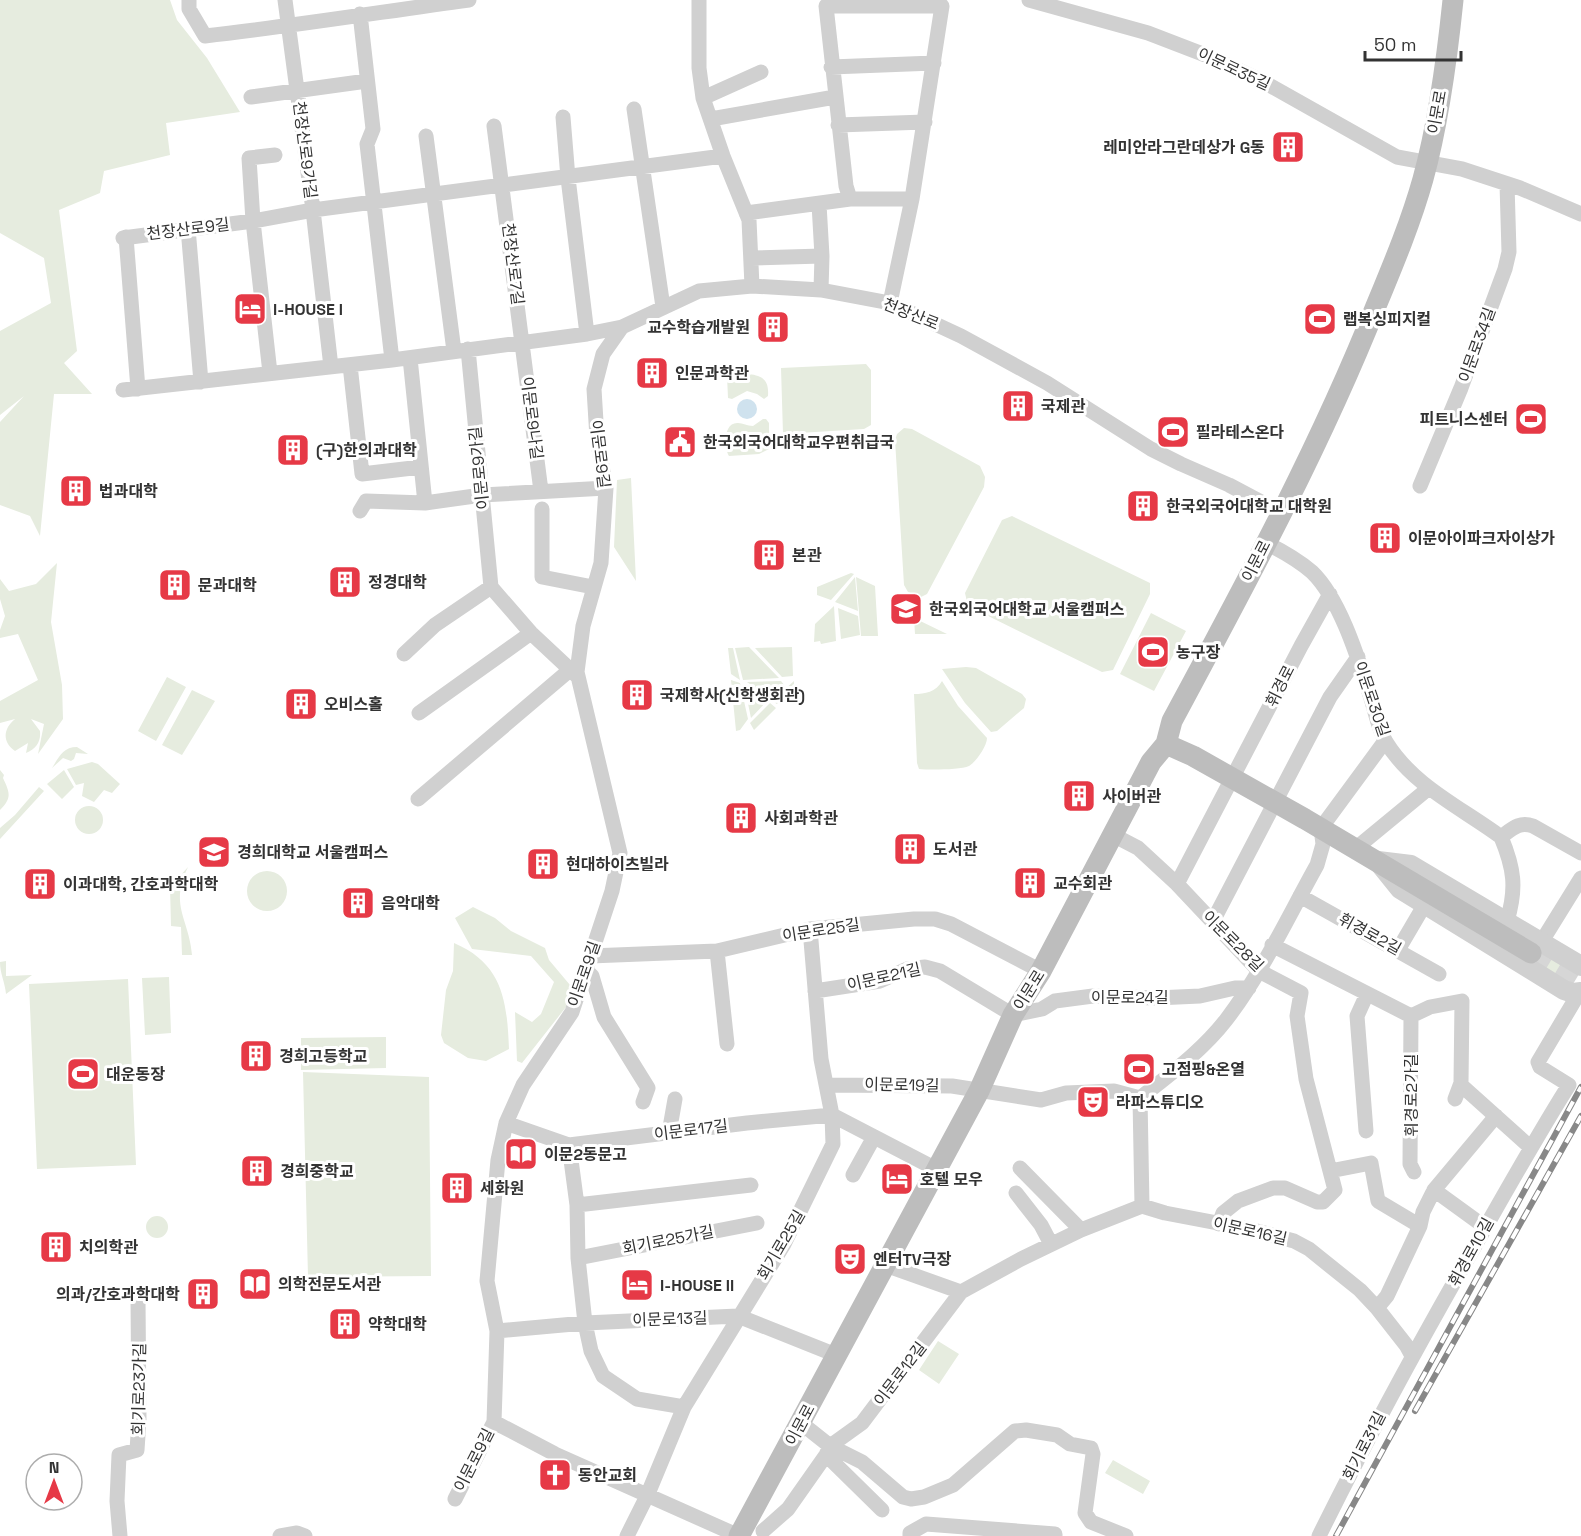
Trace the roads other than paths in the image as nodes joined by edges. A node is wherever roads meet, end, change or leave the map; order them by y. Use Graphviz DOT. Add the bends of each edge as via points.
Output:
graph roads {
  1 [pos="189,0"];
  2 [pos="285,0"];
  3 [pos="469,0"];
  4 [pos="699,0"];
  5 [pos="1029,0"];
  6 [pos="1453,0"];
  7 [pos="381,6"];
  8 [pos="360,14"];
  9 [pos="289,27"];
  10 [pos="934,63"];
  11 [pos="831,67"];
  12 [pos="761,72"];
  13 [pos="367,81"];
  14 [pos="298,91"];
  15 [pos="251,96"];
  16 [pos="835,96"];
  17 [pos="703,98"];
  18 [pos="634,109"];
  19 [pos="563,117"];
  20 [pos="711,119"];
  21 [pos="924,122"];
  22 [pos="838,125"];
  23 [pos="494,126"];
  24 [pos="426,136"];
  25 [pos="275,154"];
  26 [pos="723,156"];
  27 [pos="1427,162"];
  28 [pos="642,166"];
  29 [pos="568,178"];
  30 [pos="1507,184"];
  31 [pos="503,185"];
  32 [pos="435,194"];
  33 [pos="850,199"];
  34 [pos="912,199"];
  35 [pos="375,203"];
  36 [pos="819,204"];
  37 [pos="313,210"];
  38 [pos="746,213"];
  39 [pos="1581,214"];
  40 [pos="253,221"];
  41 [pos="188,228"];
  42 [pos="822,256"];
  43 [pos="751,258"];
  44 [pos="752,286"];
  45 [pos="821,290"];
  46 [pos="890,303"];
  47 [pos="663,307"];
  48 [pos="622,327"];
  49 [pos="587,334"];
  50 [pos="523,344"];
  51 [pos="461,350"];
  52 [pos="410,358"];
  53 [pos="392,360"];
  54 [pos="350,365"];
  55 [pos="331,368"];
  56 [pos="270,373"];
  57 [pos="201,382"];
  58 [pos="421,467"];
  59 [pos="362,474"];
  60 [pos="1420,486"];
  61 [pos="606,488"];
  62 [pos="541,491"];
  63 [pos="482,495"];
  64 [pos="426,503"];
  65 [pos="542,509"];
  66 [pos="1282,513"];
  67 [pos="1266,543"];
  68 [pos="491,587"];
  69 [pos="593,587"];
  70 [pos="1330,594"];
  71 [pos="531,633"];
  72 [pos="404,654"];
  73 [pos="1358,657"];
  74 [pos="574,672"];
  75 [pos="419,713"];
  76 [pos="1385,741"];
  77 [pos="1166,744"];
  78 [pos="1232,778"];
  79 [pos="1429,788"];
  80 [pos="417,798"];
  81 [pos="1276,802"];
  82 [pos="1321,828"];
  83 [pos="1113,835"];
  84 [pos="1501,837"];
  85 [pos="1355,849"];
  86 [pos="1581,853"];
  87 [pos="1378,861"];
  88 [pos="1581,878"];
  89 [pos="1177,884"];
  90 [pos="1300,896"];
  91 [pos="1425,904"];
  92 [pos="1213,921"];
  93 [pos="1507,921"];
  94 [pos="810,929"];
  95 [pos="1272,945"];
  96 [pos="1537,947"];
  97 [pos="1398,950"];
  98 [pos="717,951"];
  99 [pos="588,963"];
  100 [pos="1581,966"];
  101 [pos="1259,970"];
  102 [pos="1041,971"];
  103 [pos="1439,974"];
  104 [pos="1249,988"];
  105 [pos="815,991"];
  106 [pos="1580,993"];
  107 [pos="1367,994"];
  108 [pos="1013,1015"];
  109 [pos="1411,1016"];
  110 [pos="727,1044"];
  111 [pos="826,1085"];
  112 [pos="979,1091"];
  113 [pos="1140,1098"];
  114 [pos="675,1099"];
  115 [pos="643,1102"];
  116 [pos="832,1115"];
  117 [pos="1496,1116"];
  118 [pos="506,1123"];
  119 [pos="1366,1131"];
  120 [pos="669,1133"];
  121 [pos="874,1137"];
  122 [pos="569,1145"];
  123 [pos="1530,1148"];
  124 [pos="1020,1167"];
  125 [pos="936,1169"];
  126 [pos="1330,1170"];
  127 [pos="1413,1172"];
  128 [pos="853,1175"];
  129 [pos="751,1185"];
  130 [pos="1434,1190"];
  131 [pos="1016,1193"];
  132 [pos="577,1205"];
  133 [pos="1142,1206"];
  134 [pos="757,1223"];
  135 [pos="1219,1224"];
  136 [pos="1420,1226"];
  137 [pos="1485,1227"];
  138 [pos="1081,1230"];
  139 [pos="1051,1244"];
  140 [pos="578,1258"];
  141 [pos="885,1265"];
  142 [pos="962,1292"];
  143 [pos="138,1299"];
  144 [pos="1377,1308"];
  145 [pos="738,1316"];
  146 [pos="585,1323"];
  147 [pos="497,1331"];
  148 [pos="836,1355"];
  149 [pos="1412,1356"];
  150 [pos="684,1407"];
  151 [pos="494,1422"];
  152 [pos="801,1423"];
  153 [pos="828,1450"];
  154 [pos="647,1496"];
  155 [pos="455,1499"];
  156 [pos="882,1510"];
  157 [pos="959,1531"];
  158 [pos="1007,1533"];
  159 [pos="765,1534"];
  160 [pos="910,1534"];
  161 [pos="120,1536"];
  162 [pos="280,1536"];
  163 [pos="305,1536"];
  164 [pos="627,1536"];
  165 [pos="739,1536"];
  166 [pos="1055,1536"];
  167 [pos="1126,1536"];
  168 [pos="1319,1536"];
  1 -- 9 [label="street" via="189,9 205,36"];
  2 -- 9 [label="street, 천장산로9가길"];
  3 -- 7 [label="street"];
  4 -- 17 [label="street"];
  5 -- 27 [label="street, 이문로35길" via="1148,33 1213,58 1262,81 1393,156"];
  6 -- 27 [label="main road, 이문로"];
  7 -- 8 [label="street"];
  8 -- 9 [label="street"];
  8 -- 13 [label="street"];
  9 -- 14 [label="street, 천장산로9가길"];
  10 -- 11 [label="street"];
  10 -- 11 [label="street" via="942,6 826,6"];
  10 -- 21 [label="street"];
  11 -- 16 [label="street"];
  12 -- 17 [label="street"];
  13 -- 14 [label="street, 천장산로9가길"];
  13 -- 35 [label="street" via="373,129 367,144"];
  14 -- 15 [label="street, 천장산로9가길"];
  14 -- 37 [label="street, 천장산로9가길"];
  16 -- 20 [label="street"];
  16 -- 22 [label="street"];
  17 -- 20 [label="street"];
  18 -- 28 [label="street"];
  19 -- 29 [label="street"];
  20 -- 26 [label="street"];
  21 -- 22 [label="street"];
  21 -- 34 [label="street"];
  22 -- 33 [label="street"];
  23 -- 31 [label="street"];
  24 -- 32 [label="street"];
  25 -- 40 [label="street, 천장산로9길" via="249,158"];
  26 -- 28 [label="street, 천장산로9길"];
  26 -- 38 [label="street"];
  27 -- 30 [label="street, 이문로35길"];
  27 -- 66 [label="main road, 이문로" via="1415,206 1357,356"];
  28 -- 29 [label="street, 천장산로9길"];
  28 -- 47 [label="street"];
  29 -- 31 [label="street, 천장산로9길"];
  29 -- 49 [label="street"];
  30 -- 39 [label="street, 이문로35길"];
  30 -- 60 [label="street, 이문로34길" via="1509,252 1505,269"];
  31 -- 32 [label="street, 천장산로9길"];
  31 -- 50 [label="street, 천장산로7길"];
  32 -- 35 [label="street, 천장산로9길"];
  32 -- 51 [label="street"];
  33 -- 34 [label="street"];
  33 -- 36 [label="street"];
  34 -- 46 [label="street"];
  35 -- 37 [label="street, 천장산로9길"];
  35 -- 53 [label="street"];
  36 -- 38 [label="street"];
  36 -- 42 [label="street"];
  37 -- 40 [label="street, 천장산로9길"];
  37 -- 55 [label="street"];
  38 -- 43 [label="street"];
  40 -- 41 [label="street, 천장산로9길"];
  40 -- 56 [label="street"];
  41 -- 57 [label="street"];
  41 -- 57 [label="street, 천장산로9길" via="124,238 130,390"];
  42 -- 43 [label="street"];
  42 -- 45 [label="street"];
  43 -- 44 [label="street"];
  44 -- 45 [label="street, 천장산로"];
  44 -- 47 [label="street" via="699,291"];
  45 -- 46 [label="street, 천장산로"];
  46 -- 66 [label="street, 천장산로" via="1047,383 1151,449"];
  47 -- 48 [label="street"];
  48 -- 49 [label="street"];
  48 -- 61 [label="street, 이문로9길" via="603,354 594,389"];
  49 -- 50 [label="street"];
  50 -- 51 [label="street"];
  50 -- 62 [label="street, 이문로9나길"];
  51 -- 52 [label="street"];
  51 -- 63 [label="street, 이문로9가길"];
  52 -- 53 [label="street"];
  52 -- 58 [label="street"];
  53 -- 54 [label="street"];
  54 -- 55 [label="street"];
  54 -- 59 [label="street"];
  55 -- 56 [label="street"];
  56 -- 57 [label="street"];
  58 -- 59 [label="street"];
  58 -- 64 [label="street"];
  59 -- 64 [label="street" via="363,506"];
  61 -- 62 [label="street"];
  61 -- 69 [label="street, 이문로9길" via="601,563"];
  62 -- 63 [label="street"];
  63 -- 64 [label="street"];
  63 -- 68 [label="street, 이문로9가길"];
  65 -- 69 [label="street" via="542,577"];
  66 -- 67 [label="main road, 이문로"];
  67 -- 70 [label="street, 이문로30길" via="1292,556"];
  67 -- 77 [label="main road, 이문로" via="1172,721"];
  68 -- 71 [label="street"];
  68 -- 72 [label="street" via="435,625"];
  69 -- 74 [label="street, 이문로9길"];
  70 -- 73 [label="street, 이문로30길"];
  70 -- 78 [label="street, 휘경로"];
  71 -- 74 [label="street"];
  71 -- 75 [label="street"];
  73 -- 76 [label="street, 이문로30길"];
  73 -- 81 [label="street" via="1330,697"];
  74 -- 80 [label="street"];
  74 -- 99 [label="street, 이문로9길" via="620,853"];
  76 -- 79 [label="street, 이문로30길"];
  76 -- 82 [label="street"];
  77 -- 78 [label="main road"];
  77 -- 83 [label="main road, 이문로" via="1151,762"];
  78 -- 81 [label="main road"];
  78 -- 89 [label="street, 휘경로"];
  79 -- 84 [label="street, 이문로30길"];
  79 -- 85 [label="street"];
  81 -- 82 [label="main road"];
  81 -- 92 [label="street"];
  82 -- 85 [label="main road"];
  82 -- 90 [label="street" via="1319,860"];
  83 -- 89 [label="street, 이문로28길" via="1136,846"];
  83 -- 102 [label="main road, 이문로"];
  84 -- 86 [label="street" via="1526,824"];
  84 -- 93 [label="street" via="1513,871"];
  85 -- 87 [label="main road"];
  87 -- 91 [label="street" via="1400,889"];
  87 -- 93 [label="street" via="1411,865"];
  87 -- 96 [label="main road"];
  88 -- 96 [label="street"];
  89 -- 92 [label="street, 이문로28길"];
  90 -- 95 [label="street"];
  90 -- 97 [label="street, 휘경로2길"];
  91 -- 97 [label="street"];
  91 -- 106 [label="street" via="1564,990"];
  92 -- 101 [label="street, 이문로28길"];
  93 -- 96 [label="street"];
  94 -- 98 [label="street, 이문로25길"];
  94 -- 102 [label="street, 이문로25길" via="914,919 943,921"];
  94 -- 105 [label="street, 회기로25길"];
  95 -- 101 [label="street"];
  95 -- 107 [label="street"];
  96 -- 100 [label="street"];
  97 -- 103 [label="street, 휘경로2길"];
  98 -- 99 [label="street, 이문로25길"];
  98 -- 110 [label="street"];
  99 -- 115 [label="street" via="604,1017 648,1088"];
  99 -- 118 [label="street, 이문로9길" via="572,1012 523,1085"];
  101 -- 104 [label="street"];
  101 -- 126 [label="street, 이문로28길" via="1301,993 1297,1016 1306,1079"];
  102 -- 108 [label="main road, 이문로"];
  104 -- 108 [label="street, 이문로24길" via="1200,996 1093,996 1055,1001 1042,1009"];
  104 -- 113 [label="street" via="1193,1056"];
  105 -- 108 [label="street, 이문로21길" via="880,981 907,969 925,967 940,970"];
  105 -- 111 [label="street, 회기로25길"];
  106 -- 123 [label="street, 휘경로10길" via="1539,1059 1540,1067 1569,1085"];
  107 -- 109 [label="street"];
  107 -- 119 [label="street" via="1357,1016"];
  108 -- 112 [label="main road, 이문로"];
  109 -- 117 [label="street" via="1430,1007 1462,1001 1458,1092"];
  109 -- 127 [label="street, 휘경로2가길"];
  111 -- 112 [label="street, 이문로19길" via="952,1086"];
  111 -- 116 [label="street, 회기로25길"];
  112 -- 113 [label="street" via="1041,1100 1072,1092 1114,1091"];
  112 -- 125 [label="main road, 이문로"];
  113 -- 133 [label="street"];
  114 -- 120 [label="street"];
  116 -- 120 [label="street, 이문로17길"];
  116 -- 121 [label="street"];
  116 -- 145 [label="street, 회기로25길" via="834,1140 827,1159 784,1244"];
  117 -- 123 [label="street"];
  117 -- 130 [label="street"];
  118 -- 122 [label="street, 이문로17길"];
  118 -- 147 [label="street, 이문로9길" via="498,1160 487,1281"];
  120 -- 122 [label="street, 이문로17길"];
  121 -- 125 [label="street"];
  121 -- 128 [label="street"];
  122 -- 132 [label="street"];
  123 -- 137 [label="street, 휘경로10길"];
  124 -- 138 [label="street"];
  125 -- 141 [label="main road, 이문로"];
  126 -- 135 [label="street, 이문로28길" via="1335,1190 1323,1202 1285,1188 1273,1188 1238,1201 1223,1213"];
  126 -- 136 [label="street" via="1371,1163 1378,1201"];
  129 -- 132 [label="street"];
  130 -- 136 [label="street" via="1422,1212"];
  130 -- 137 [label="street"];
  131 -- 139 [label="street"];
  132 -- 140 [label="street"];
  133 -- 135 [label="street, 이문로16길"];
  133 -- 138 [label="street"];
  134 -- 140 [label="street, 회기로25가길"];
  135 -- 144 [label="street, 이문로16길" via="1294,1241 1360,1290"];
  136 -- 144 [label="street" via="1387,1296"];
  137 -- 149 [label="street, 휘경로10길"];
  138 -- 139 [label="street"];
  139 -- 142 [label="street"];
  140 -- 146 [label="street"];
  141 -- 142 [label="street"];
  141 -- 148 [label="main road, 이문로"];
  142 -- 153 [label="street, 이문로12길" via="862,1423"];
  143 -- 161 [label="street, 회기로23가길" via="137,1450 119,1455"];
  144 -- 149 [label="street, 이문로16길"];
  145 -- 146 [label="street, 이문로13길"];
  145 -- 148 [label="street, 이문로13길"];
  145 -- 150 [label="street, 회기로25길"];
  146 -- 147 [label="street, 이문로13길"];
  146 -- 150 [label="street" via="591,1351 603,1376 637,1399"];
  147 -- 151 [label="street, 이문로9길"];
  148 -- 152 [label="main road, 이문로"];
  149 -- 168 [label="street, 회기로31길"];
  150 -- 154 [label="street, 회기로25길"];
  151 -- 154 [label="street, 이문로9길"];
  151 -- 155 [label="street, 이문로9길"];
  152 -- 153 [label="street"];
  152 -- 165 [label="main road, 이문로"];
  153 -- 156 [label="street"];
  153 -- 159 [label="street, 이문로12길" via="788,1509"];
  153 -- 167 [label="street" via="862,1462 903,1497 918,1499 953,1485 1015,1431 1057,1435 1070,1444 1092,1450 1086,1513 1091,1522"];
  154 -- 164 [label="street, 회기로25길"];
  154 -- 165 [label="street, 이문로9길"];
  157 -- 158 [label="street"];
  157 -- 160 [label="street" via="926,1524"];
  158 -- 166 [label="street"];
  159 -- 165 [label="street"];
  162 -- 163 [label="street"];
}
